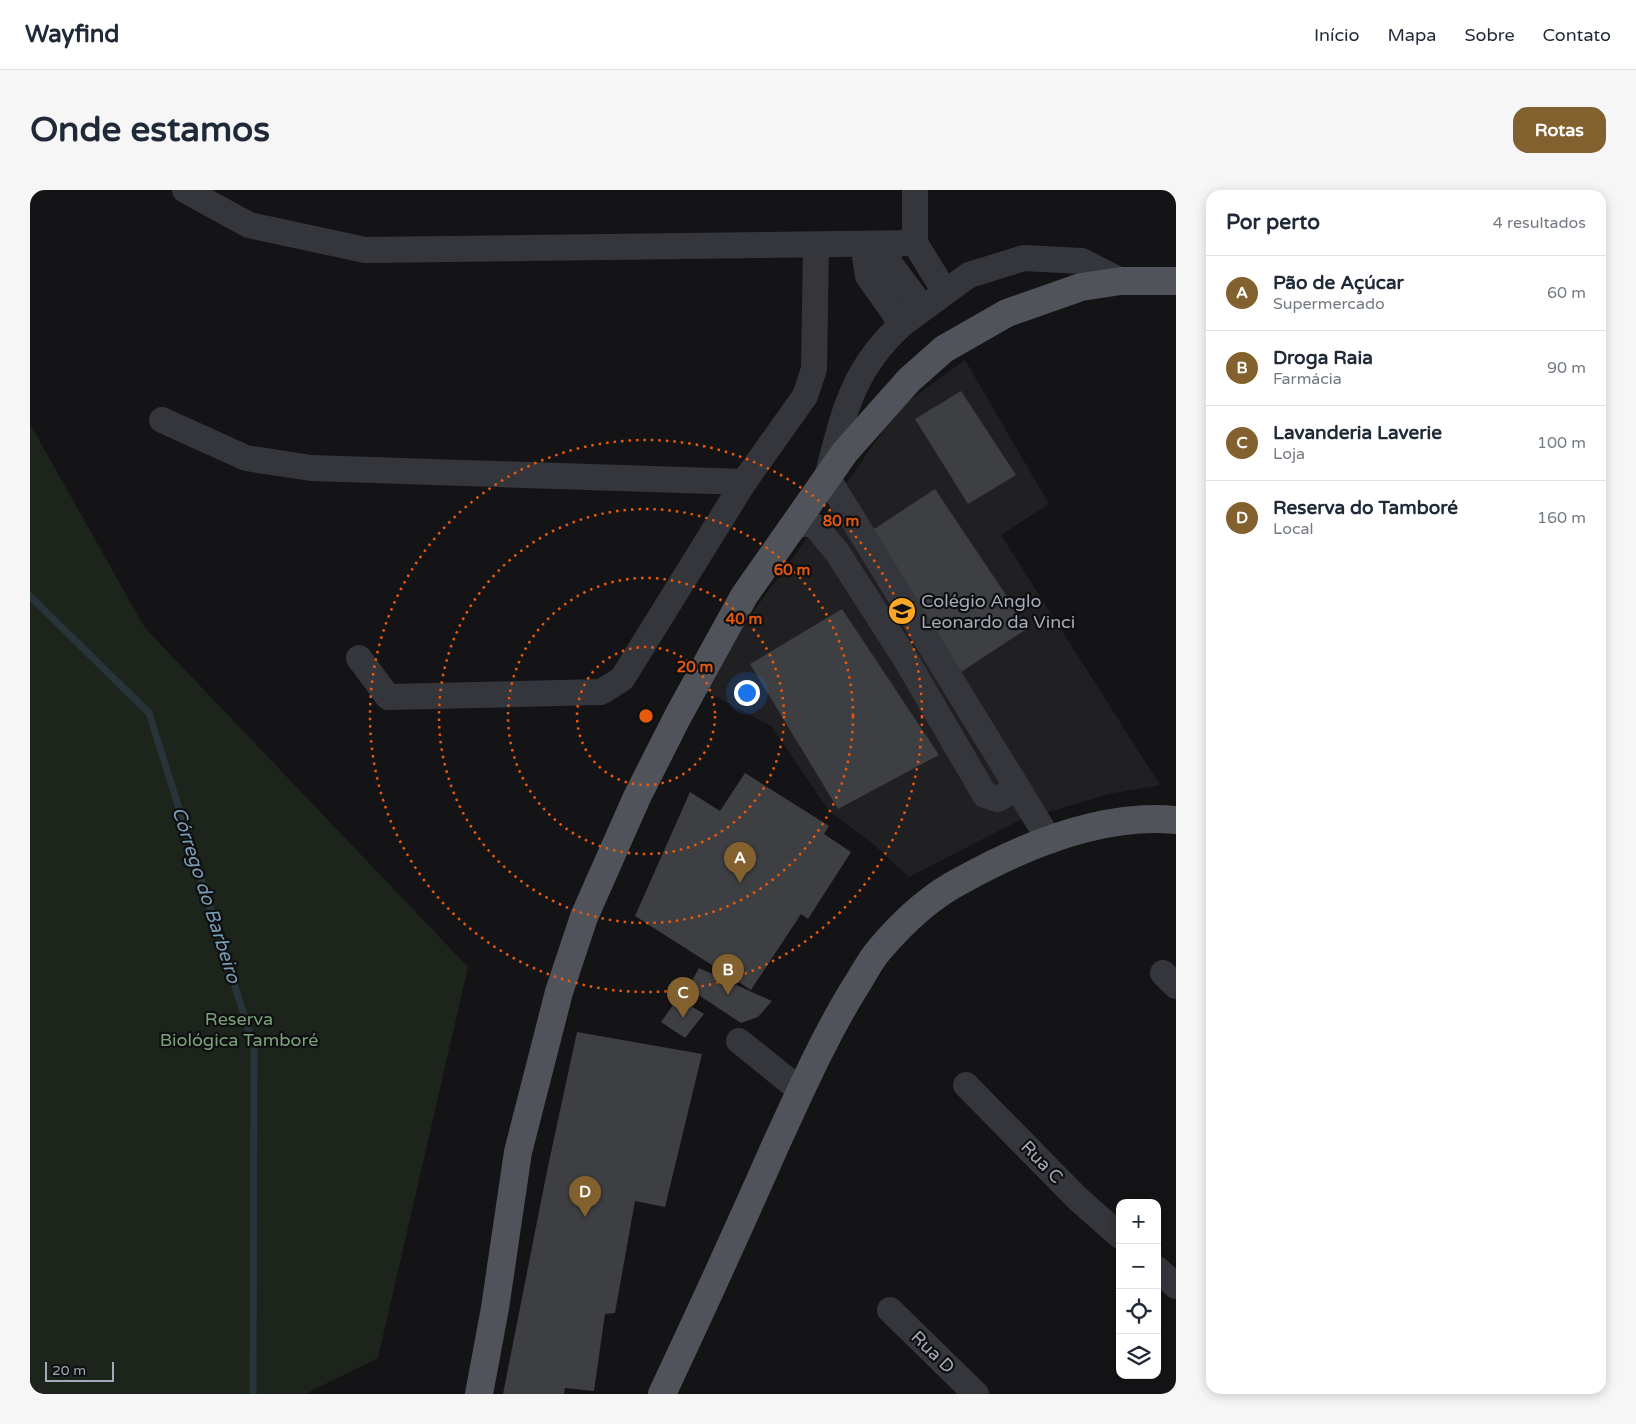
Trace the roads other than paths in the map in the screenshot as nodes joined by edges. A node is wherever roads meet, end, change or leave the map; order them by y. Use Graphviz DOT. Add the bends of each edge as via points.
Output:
graph roads {
  1 [pos="185,190"];
  2 [pos="915,190"];
  3 [pos="889,244"];
  4 [pos="816,245"];
  5 [pos="1121,281"];
  6 [pos="1176,281"];
  7 [pos="934,301"];
  8 [pos="902,324"];
  9 [pos="162,420"];
  10 [pos="827,477"];
  11 [pos="744,482"];
  12 [pos="794,526"];
  13 [pos="359,658"];
  14 [pos="1013,780"];
  15 [pos="1176,820"];
  16 [pos="1050,841"];
  17 [pos="739,1041"];
  18 [pos="966,1084"];
  19 [pos="801,1091"];
  20 [pos="1116,1232"];
  21 [pos="1161,1273"];
  22 [pos="1176,1286"];
  23 [pos="890,1310"];
  24 [pos="478,1394"];
  25 [pos="662,1394"];
  26 [pos="976,1394"];
  1 -- 4 [label="street" via="249,225 365,250"];
  2 -- 3 [label="street"];
  3 -- 4 [label="street"];
  3 -- 7 [label="street" via="890,264"];
  3 -- 8 [label="street" via="868,276"];
  4 -- 11 [label="street" via="814,370 805,396"];
  5 -- 6 [label="main road"];
  5 -- 7 [label="street" via="1082,261 1024,258 969,275"];
  5 -- 10 [label="main road" via="1081,287 1044,298 1007,313 944,349 875,416"];
  7 -- 8 [label="street"];
  8 -- 10 [label="street" via="885,339 862,370 846,408"];
  9 -- 11 [label="street" via="246,458 311,468"];
  10 -- 12 [label="main road"];
  10 -- 14 [label="street"];
  11 -- 13 [label="street" via="622,679 601,692 388,697"];
  12 -- 14 [label="street" via="806,523 816,527 836,552 905,658 985,795 998,799 1010,792"];
  12 -- 24 [label="main road" via="744,596 696,683 638,797 584,917 559,992 518,1152 495,1308"];
  14 -- 16 [label="street"];
  15 -- 16 [label="main road" via="1078,830"];
  16 -- 19 [label="main road" via="961,880 914,914 868,966 839,1012"];
  17 -- 19 [label="street"];
  18 -- 20 [label="street, Rua C" via="1078,1199"];
  19 -- 25 [label="main road"];
  21 -- 22 [label="street"];
  23 -- 26 [label="street, Rua D"];
}
